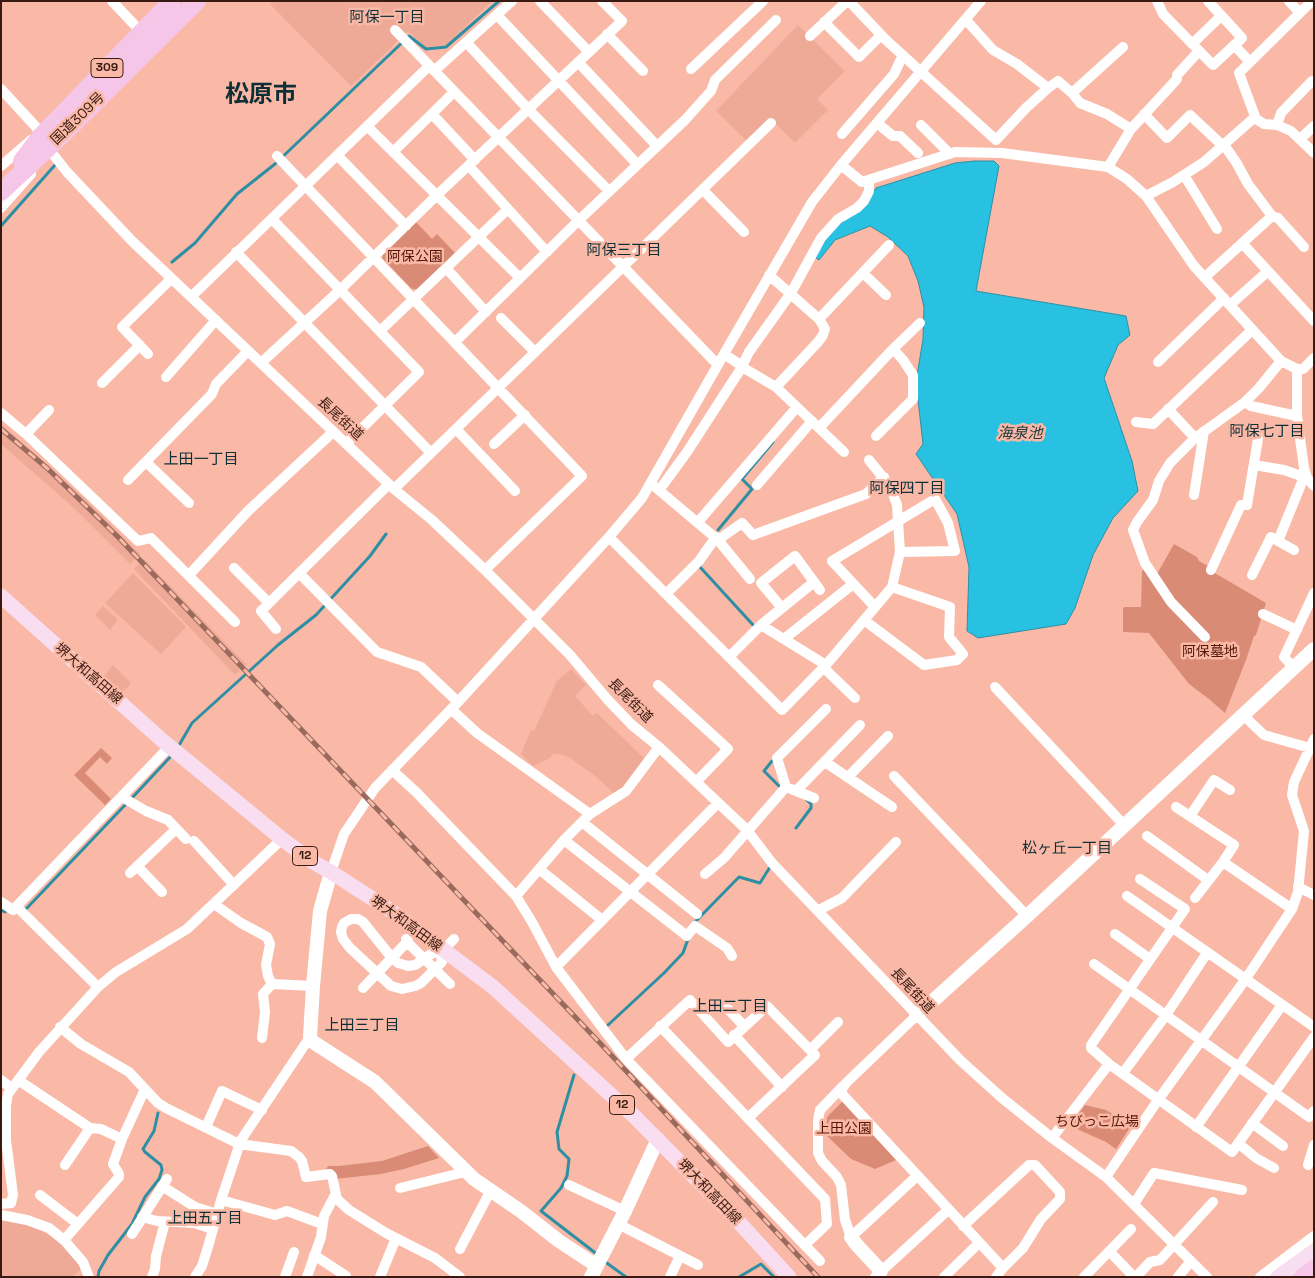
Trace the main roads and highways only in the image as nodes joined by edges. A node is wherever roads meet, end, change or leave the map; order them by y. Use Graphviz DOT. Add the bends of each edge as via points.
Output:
graph roads {
  1 [pos="172,1"];
  2 [pos="197,1"];
  3 [pos="147,39"];
  4 [pos="45,142"];
  5 [pos="1,181"];
  6 [pos="1,192"];
  7 [pos="1,596"];
  8 [pos="1314,1252"];
  9 [pos="1314,1269"];
  10 [pos="789,1277"];
  11 [pos="1278,1277"];
  12 [pos="1303,1277"];
  1 -- 3 [label="highway, 国道309号 / 309"];
  2 -- 3 [label="highway, 国道309号 / 309"];
  3 -- 4 [label="highway, 国道309号 / 309"];
  4 -- 5 [label="highway, 国道309号 / 309"];
  4 -- 6 [label="highway, 国道309号 / 309"];
  7 -- 10 [label="main road, 堺大和高田線 / 12" via="174,750 282,839 393,912 507,1000 658,1139"];
  8 -- 11 [label="main road"];
  9 -- 12 [label="highway"];
}
